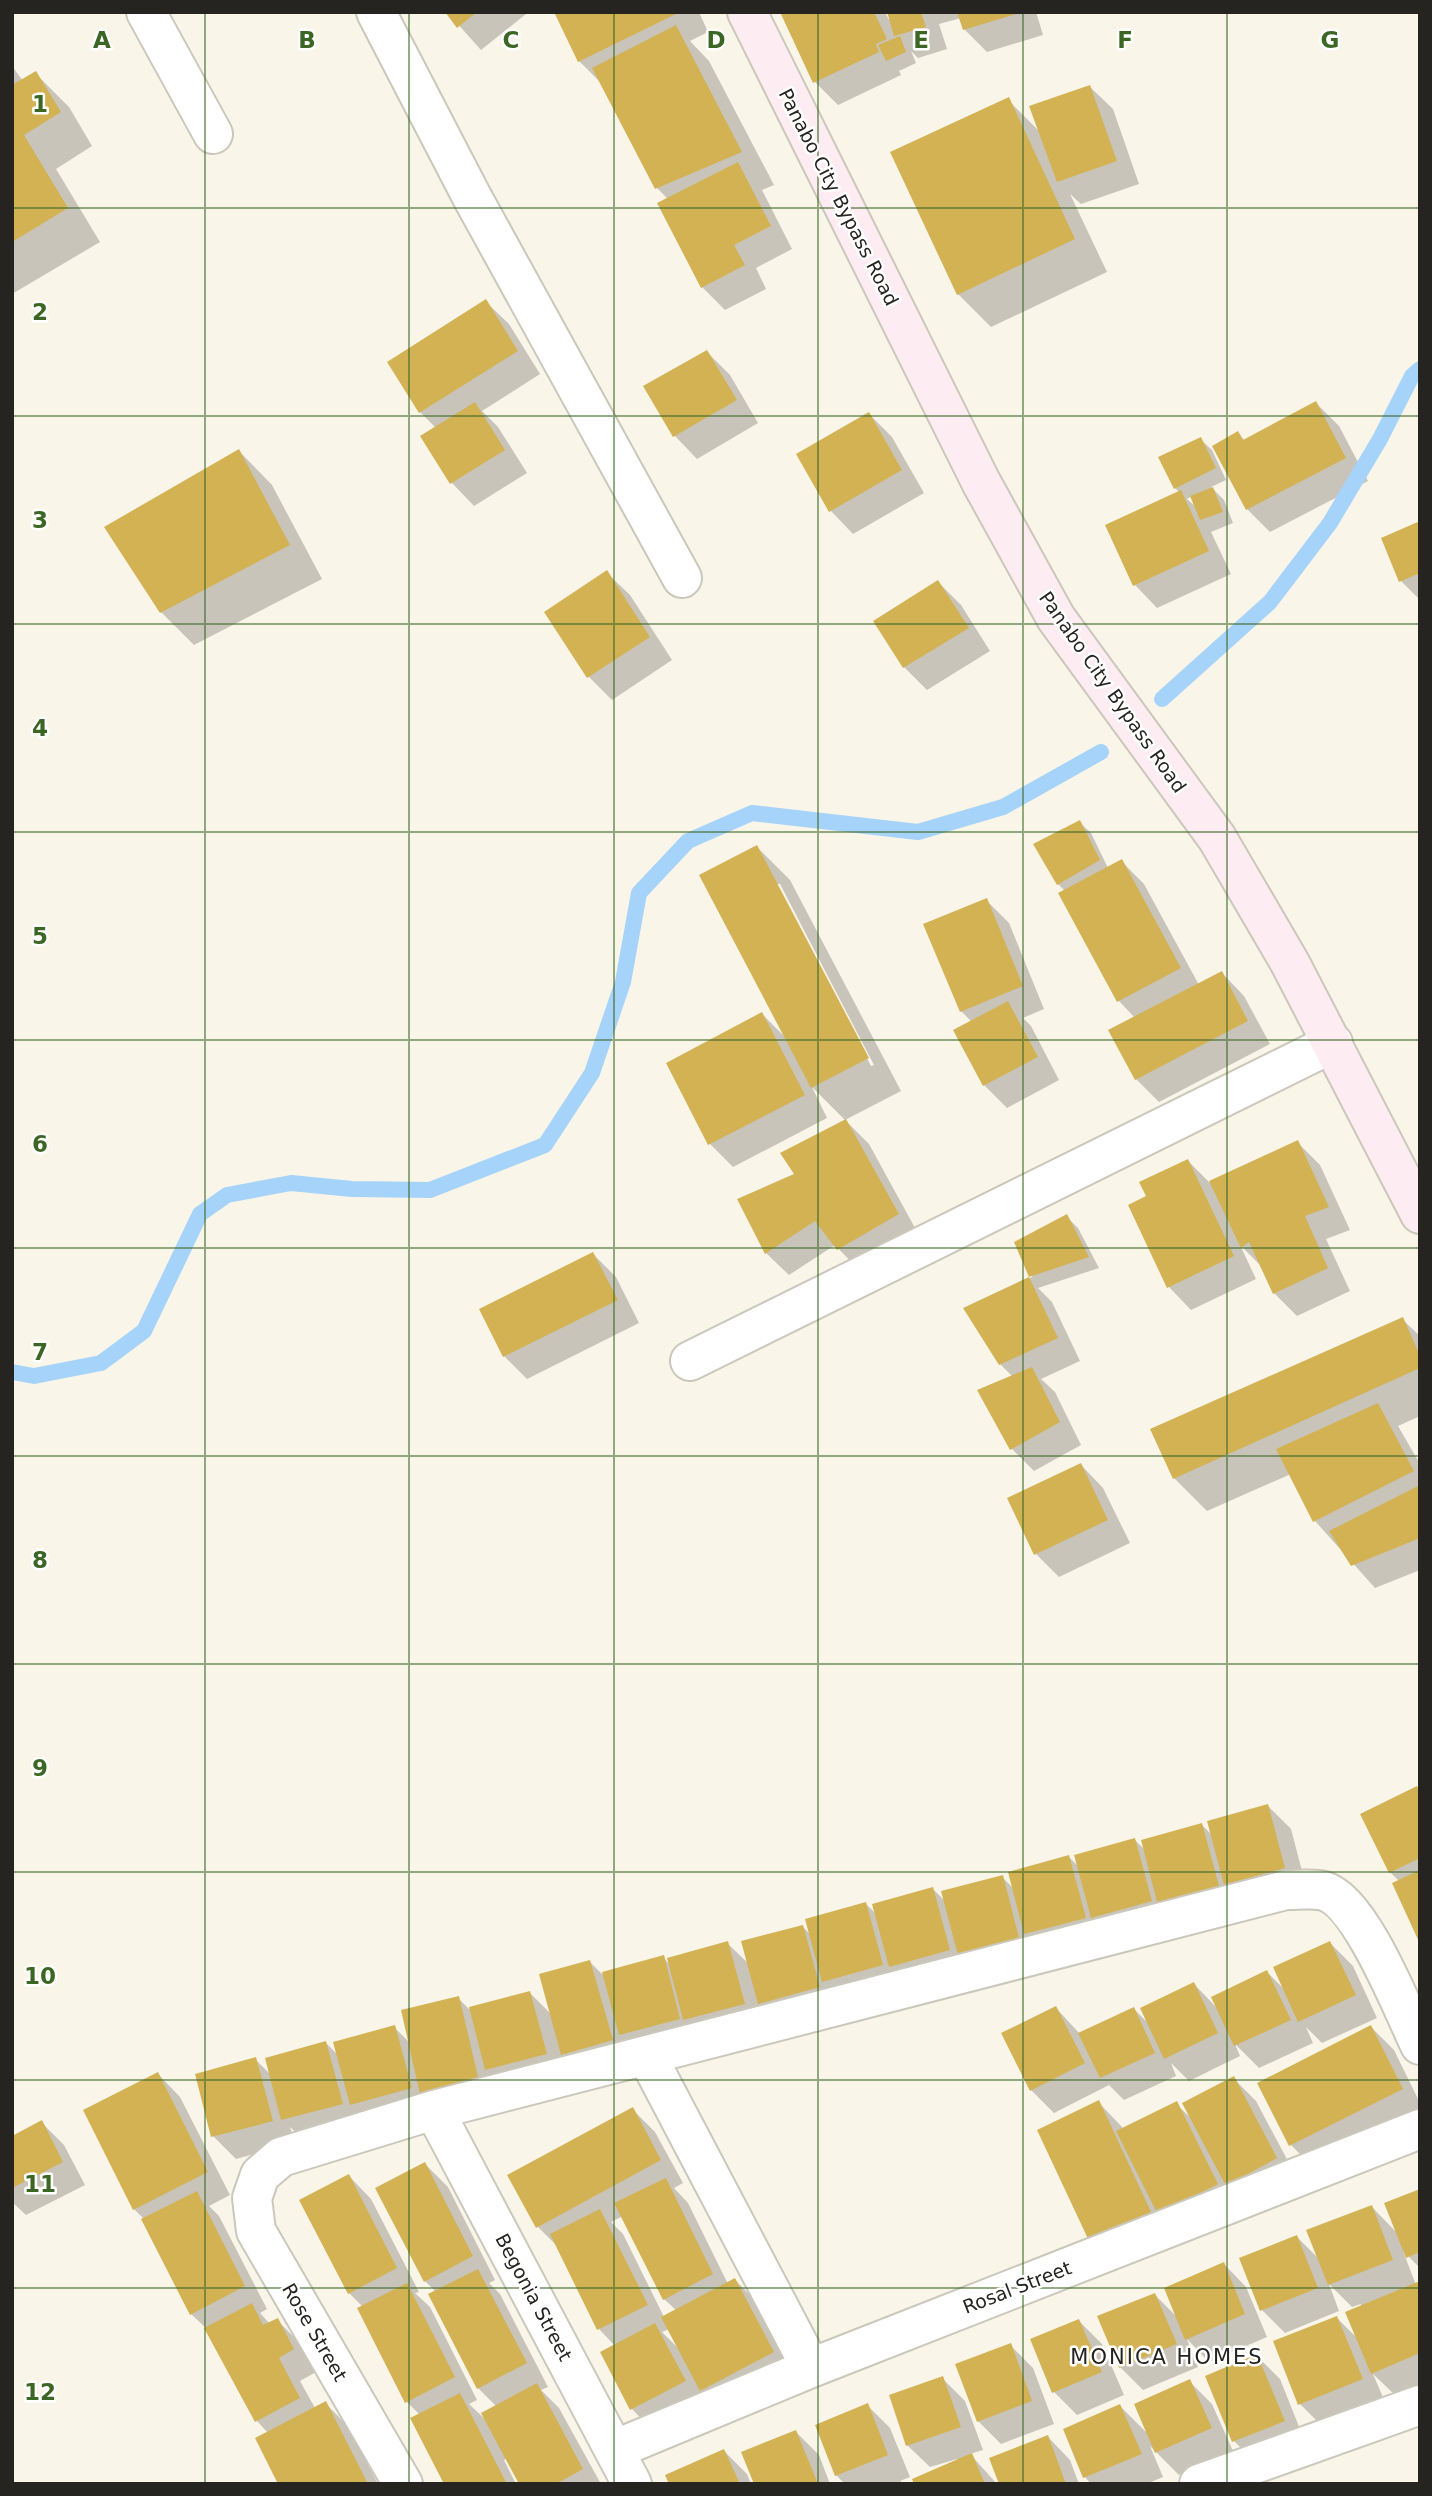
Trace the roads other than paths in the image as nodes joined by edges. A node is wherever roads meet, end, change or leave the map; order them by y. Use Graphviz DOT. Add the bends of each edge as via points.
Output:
graph roads {
  1 [pos="146,12"];
  2 [pos="376,12"];
  3 [pos="747,12"];
  4 [pos="213,134"];
  5 [pos="682,578"];
  6 [pos="1333,1042"];
  7 [pos="1420,1214"];
  8 [pos="690,1361"];
  9 [pos="1420,2045"];
  10 [pos="647,2056"];
  11 [pos="434,2110"];
  12 [pos="1420,2129"];
  13 [pos="811,2368"];
  14 [pos="1420,2404"];
  15 [pos="617,2449"];
  16 [pos="403,2484"];
  17 [pos="632,2484"];
  18 [pos="1199,2484"];
  1 -- 4 [label="street"];
  2 -- 5 [label="street" via="472,197"];
  3 -- 6 [label="main road, Panabo City Bypass Road" via="981,482 1056,618 1217,838"];
  6 -- 7 [label="main road, Panabo City Bypass Road"];
  6 -- 8 [label="street"];
  9 -- 10 [label="street" via="1348,1906 1325,1891 1286,1890"];
  10 -- 11 [label="street"];
  10 -- 13 [label="street"];
  11 -- 15 [label="street, Begonia Street"];
  11 -- 16 [label="street, Rose Street" via="281,2157 260,2175 252,2198 256,2231"];
  12 -- 13 [label="street, Rosal Street"];
  13 -- 15 [label="street, Rosal Street"];
  14 -- 18 [label="street"];
  15 -- 17 [label="street, Begonia Street"];
}
